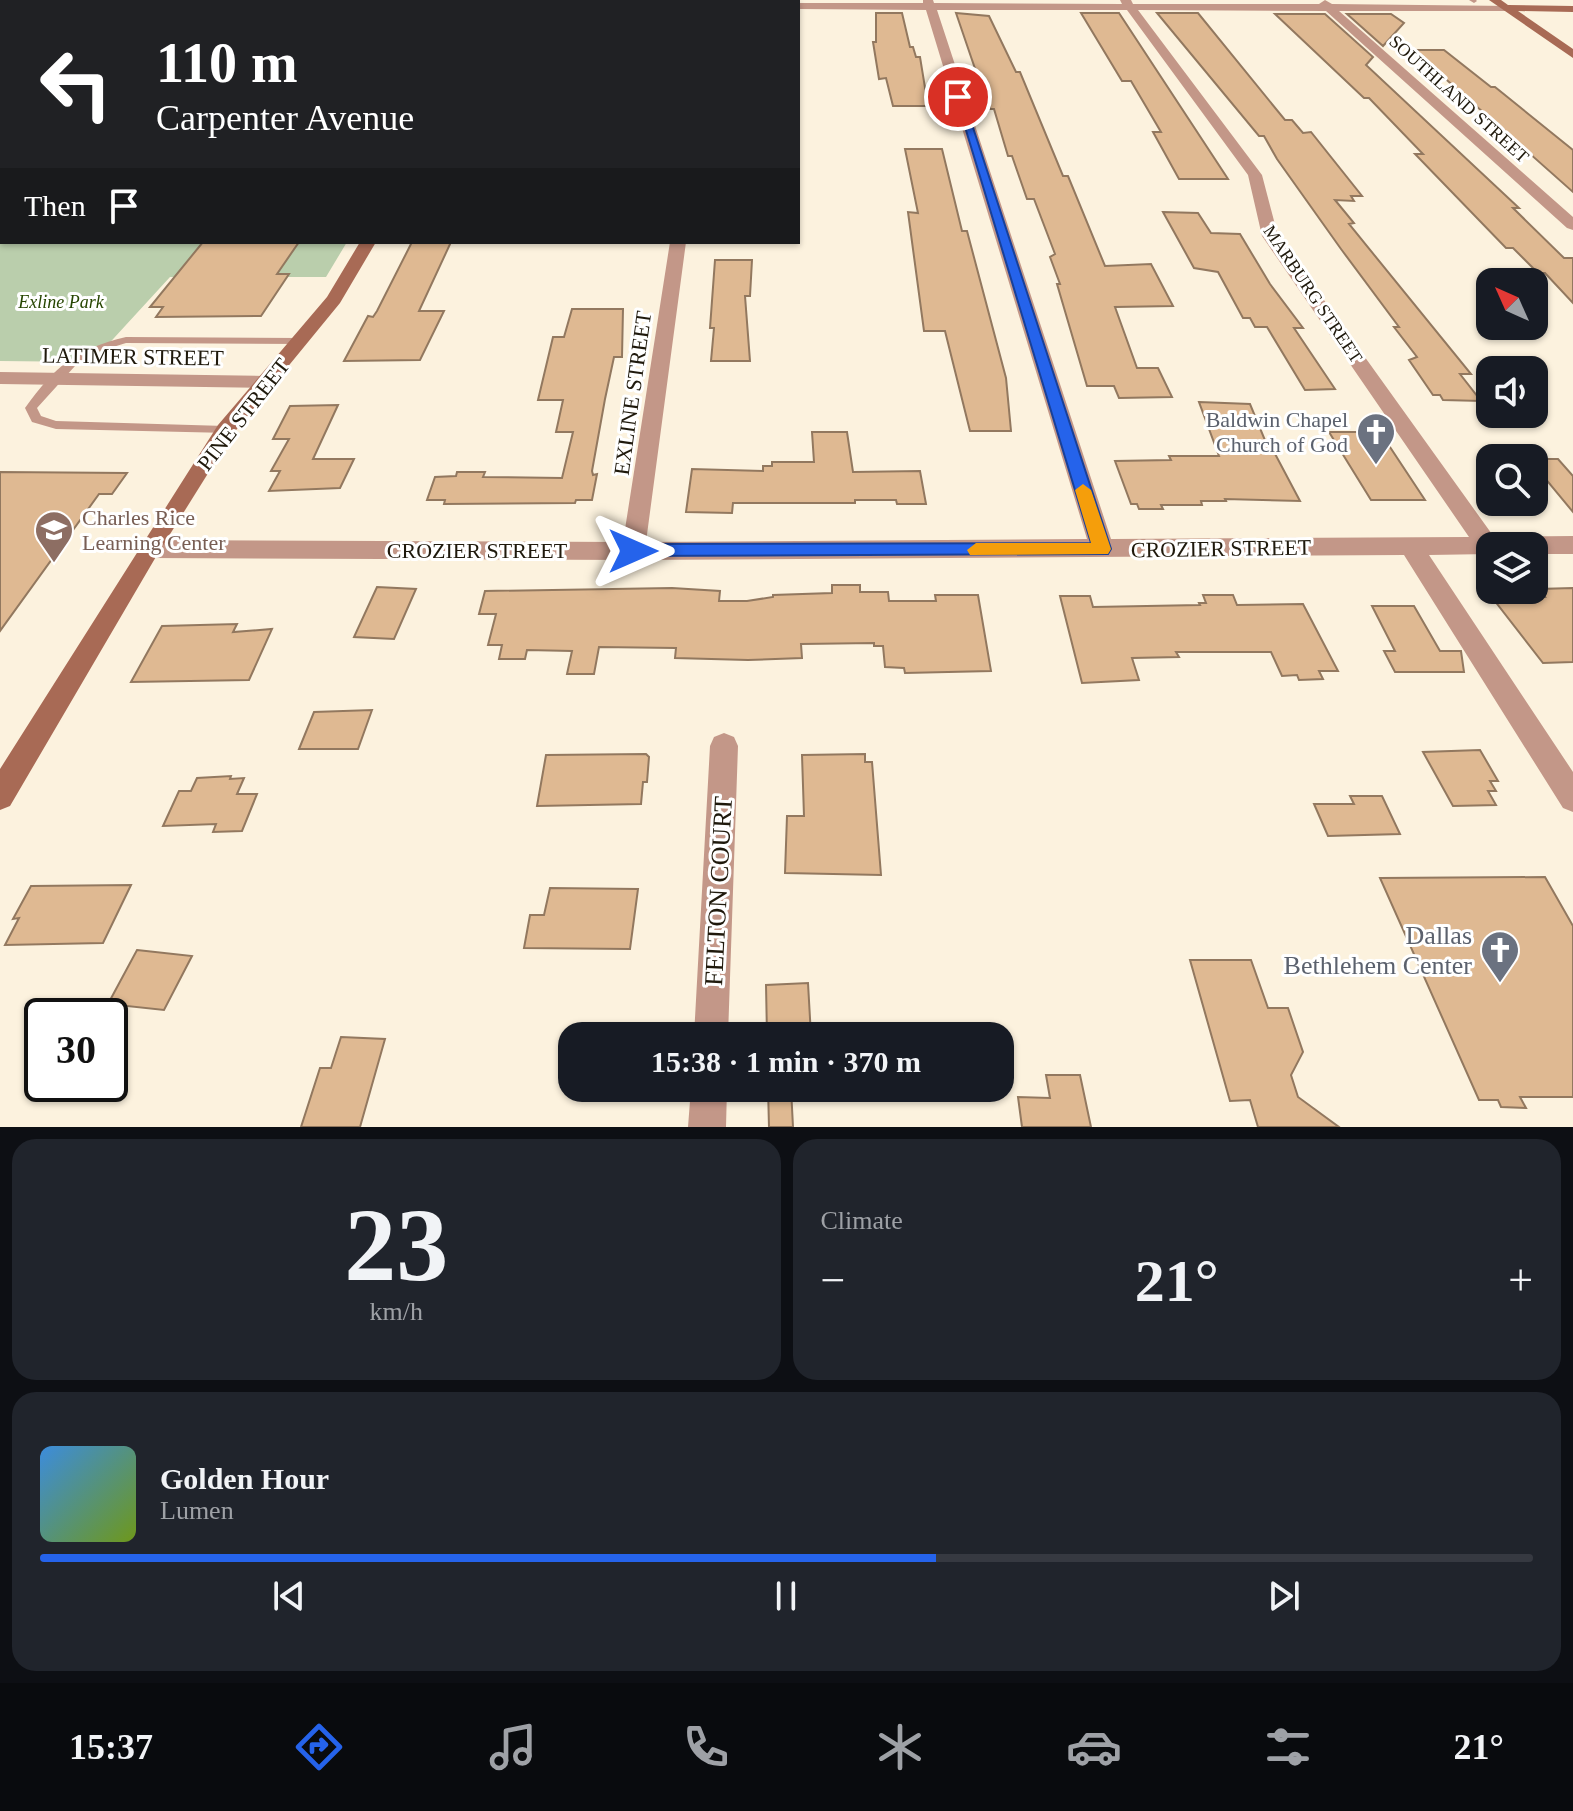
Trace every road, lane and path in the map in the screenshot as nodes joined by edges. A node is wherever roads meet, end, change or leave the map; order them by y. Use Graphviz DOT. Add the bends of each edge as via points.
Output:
graph roads {
  1 [pos="1494,0"];
  2 [pos="1519,0"];
  3 [pos="929,3"];
  4 [pos="1127,3"];
  5 [pos="1325,4"];
  6 [pos="800,6"];
  7 [pos="1506,8"];
  8 [pos="1532,9"];
  9 [pos="1573,9"];
  10 [pos="1551,22"];
  11 [pos="1573,54"];
  12 [pos="1573,225"];
  13 [pos="367,244"];
  14 [pos="678,244"];
  15 [pos="300,341"];
  16 [pos="0,378"];
  17 [pos="55,378"];
  18 [pos="265,382"];
  19 [pos="225,430"];
  20 [pos="1478,532"];
  21 [pos="1476,545"];
  22 [pos="1548,545"];
  23 [pos="1573,545"];
  24 [pos="1411,546"];
  25 [pos="149,549"];
  26 [pos="1102,549"];
  27 [pos="633,551"];
  28 [pos="724,746"];
  29 [pos="0,796"];
  30 [pos="1573,798"];
  31 [pos="712,1022"];
  32 [pos="708,1102"];
  33 [pos="707,1127"];
  1 -- 7 [label="street"];
  2 -- 8 [label="street"];
  3 -- 4 [label="street"];
  3 -- 6 [label="street"];
  3 -- 26 [label="street"];
  4 -- 5 [label="street"];
  4 -- 20 [label="street, MARBURG STREET" via="1255,175 1270,236"];
  5 -- 7 [label="street"];
  5 -- 12 [label="street, SOUTHLAND STREET"];
  7 -- 8 [label="street"];
  7 -- 11 [label="street"];
  8 -- 9 [label="street"];
  8 -- 10 [label="street"];
  13 -- 15 [label="street, PINE STREET" via="334,299"];
  14 -- 27 [label="street, EXLINE STREET"];
  15 -- 17 [label="lane" via="126,340 78,356"];
  15 -- 18 [label="street, PINE STREET"];
  16 -- 17 [label="street, LATIMER STREET"];
  17 -- 18 [label="street, LATIMER STREET"];
  17 -- 19 [label="lane" via="31,408 36,419 56,425"];
  18 -- 19 [label="street, PINE STREET"];
  19 -- 25 [label="street, PINE STREET"];
  21 -- 24 [label="street, CROZIER STREET"];
  22 -- 23 [label="street, CROZIER STREET"];
  24 -- 26 [label="street, CROZIER STREET"];
  24 -- 30 [label="street"];
  25 -- 27 [label="street, CROZIER STREET"];
  25 -- 29 [label="street, PINE STREET"];
  26 -- 27 [label="street, CROZIER STREET"];
  28 -- 31 [label="street, FELTON COURT"];
  32 -- 33 [label="street"];
}
